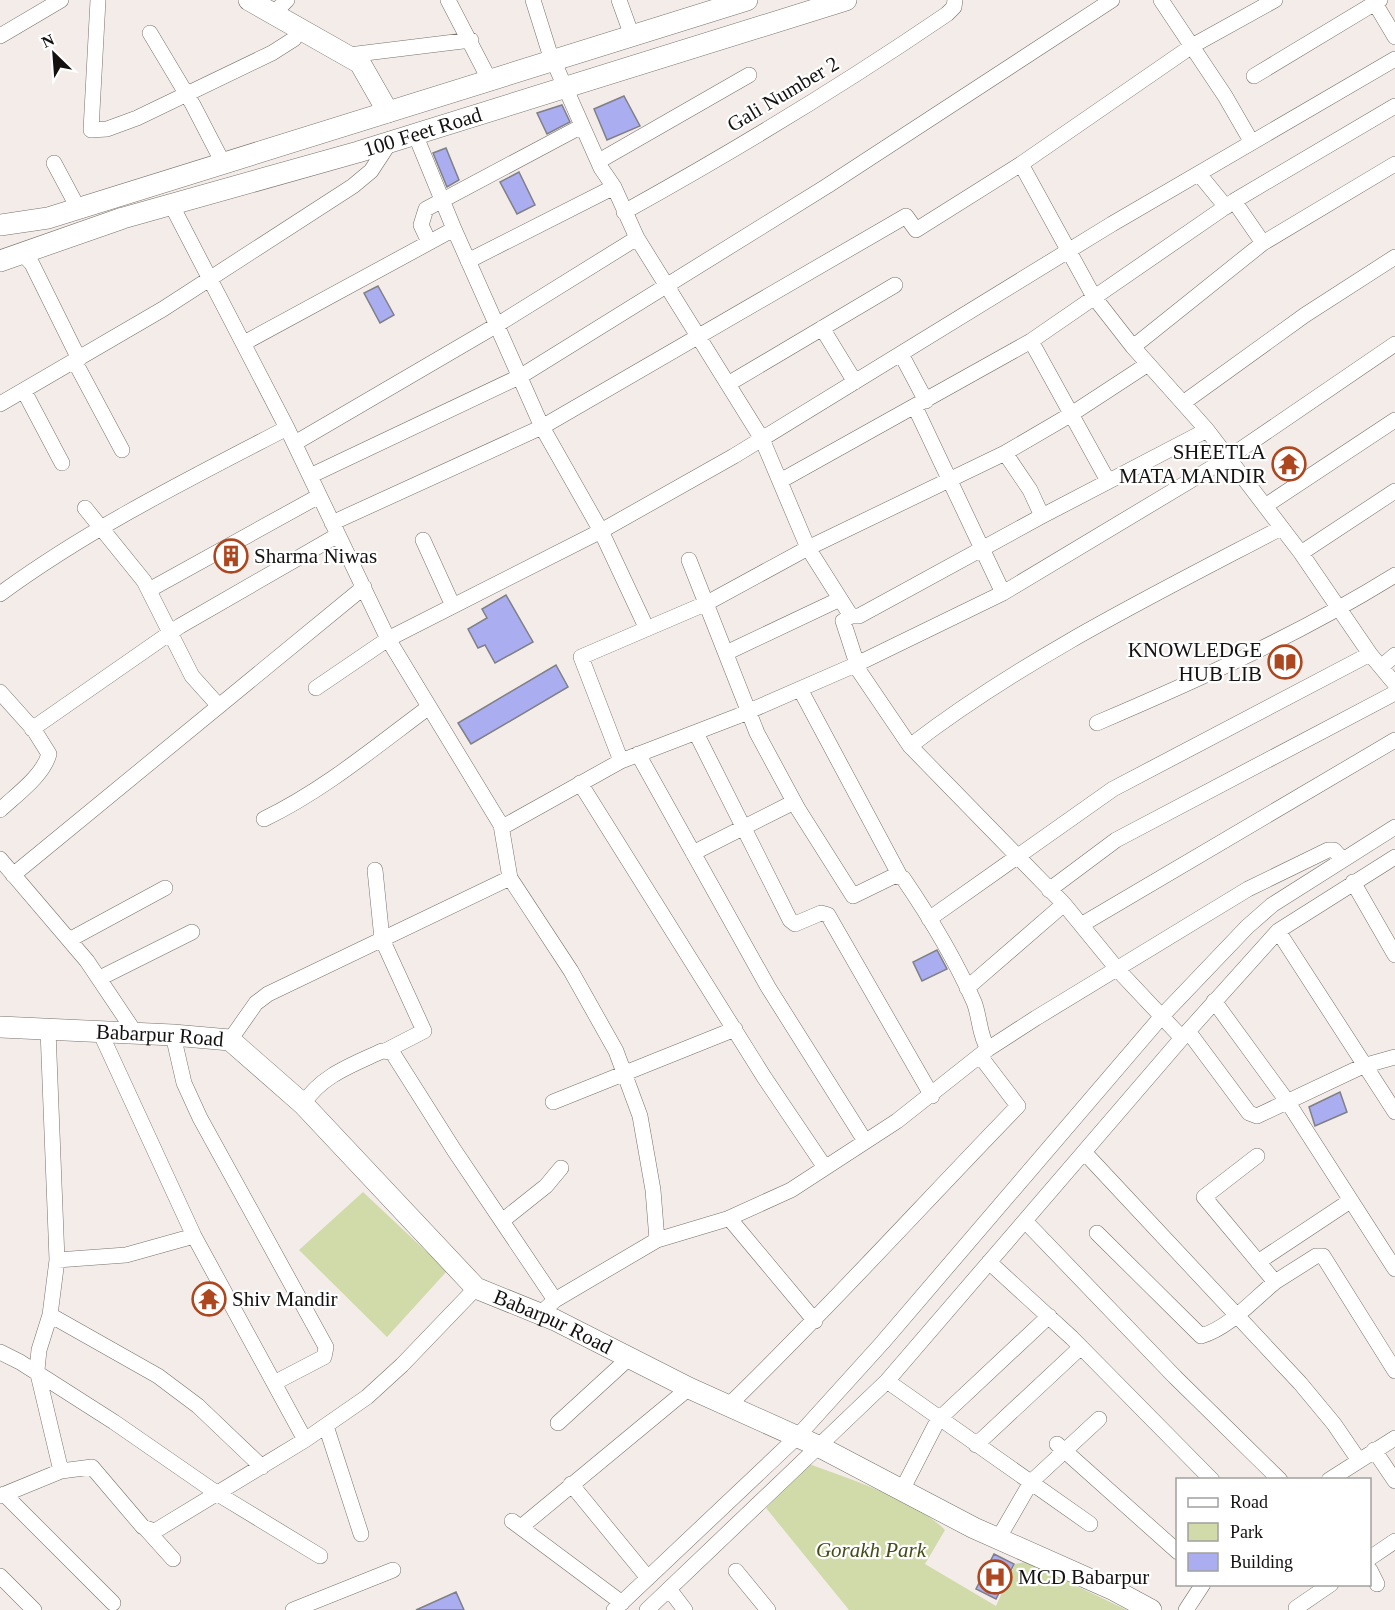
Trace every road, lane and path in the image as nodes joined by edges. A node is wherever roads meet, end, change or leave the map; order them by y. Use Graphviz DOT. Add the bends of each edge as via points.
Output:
graph roads {
  1 [pos="61,0"];
  2 [pos="98,0"];
  3 [pos="249,0"];
  4 [pos="448,0"];
  5 [pos="533,0"];
  6 [pos="619,0"];
  7 [pos="747,0"];
  8 [pos="846,0"];
  9 [pos="955,0"];
  10 [pos="1112,0"];
  11 [pos="1161,0"];
  12 [pos="1275,0"];
  13 [pos="1376,1"];
  14 [pos="281,6"];
  15 [pos="708,6"];
  16 [pos="300,28"];
  17 [pos="150,33"];
  18 [pos="0,36"];
  19 [pos="632,36"];
  20 [pos="1395,37"];
  21 [pos="471,40"];
  22 [pos="1192,46"];
  23 [pos="349,55"];
  24 [pos="1395,59"];
  25 [pos="554,62"];
  26 [pos="749,75"];
  27 [pos="1254,76"];
  28 [pos="490,81"];
  29 [pos="567,87"];
  30 [pos="187,94"];
  31 [pos="1395,106"];
  32 [pos="387,112"];
  33 [pos="582,126"];
  34 [pos="415,134"];
  35 [pos="1251,141"];
  36 [pos="390,142"];
  37 [pos="599,161"];
  38 [pos="54,163"];
  39 [pos="223,163"];
  40 [pos="1021,164"];
  41 [pos="1395,164"];
  42 [pos="1199,174"];
  43 [pos="614,187"];
  44 [pos="442,199"];
  45 [pos="171,204"];
  46 [pos="1230,204"];
  47 [pos="78,208"];
  48 [pos="624,212"];
  49 [pos="0,225"];
  50 [pos="454,228"];
  51 [pos="637,238"];
  52 [pos="429,242"];
  53 [pos="1263,243"];
  54 [pos="1070,250"];
  55 [pos="23,254"];
  56 [pos="1395,256"];
  57 [pos="0,261"];
  58 [pos="468,261"];
  59 [pos="211,279"];
  60 [pos="896,285"];
  61 [pos="668,286"];
  62 [pos="1094,297"];
  63 [pos="497,325"];
  64 [pos="822,328"];
  65 [pos="699,337"];
  66 [pos="1031,341"];
  67 [pos="244,343"];
  68 [pos="1395,344"];
  69 [pos="1133,346"];
  70 [pos="901,354"];
  71 [pos="77,361"];
  72 [pos="1148,364"];
  73 [pos="520,376"];
  74 [pos="855,382"];
  75 [pos="728,384"];
  76 [pos="24,391"];
  77 [pos="1183,403"];
  78 [pos="0,404"];
  79 [pos="921,404"];
  80 [pos="1070,415"];
  81 [pos="1395,420"];
  82 [pos="542,427"];
  83 [pos="288,428"];
  84 [pos="1207,430"];
  85 [pos="762,439"];
  86 [pos="295,443"];
  87 [pos="122,450"];
  88 [pos="1005,453"];
  89 [pos="1228,458"];
  90 [pos="62,463"];
  91 [pos="310,476"];
  92 [pos="782,480"];
  93 [pos="949,480"];
  94 [pos="1108,481"];
  95 [pos="1395,491"];
  96 [pos="319,496"];
  97 [pos="1265,506"];
  98 [pos="85,508"];
  99 [pos="1042,516"];
  100 [pos="100,527"];
  101 [pos="1281,528"];
  102 [pos="335,529"];
  103 [pos="601,531"];
  104 [pos="423,540"];
  105 [pos="808,548"];
  106 [pos="982,548"];
  107 [pos="1301,553"];
  108 [pos="688,560"];
  109 [pos="1395,575"];
  110 [pos="364,587"];
  111 [pos="149,590"];
  112 [pos="1002,593"];
  113 [pos="0,594"];
  114 [pos="838,600"];
  115 [pos="707,603"];
  116 [pos="453,606"];
  117 [pos="1340,609"];
  118 [pos="851,616"];
  119 [pos="646,627"];
  120 [pos="170,633"];
  121 [pos="388,639"];
  122 [pos="726,653"];
  123 [pos="1370,654"];
  124 [pos="1395,655"];
  125 [pos="856,664"];
  126 [pos="1381,667"];
  127 [pos="1395,684"];
  128 [pos="316,688"];
  129 [pos="800,688"];
  130 [pos="0,692"];
  131 [pos="1395,693"];
  132 [pos="218,705"];
  133 [pos="429,707"];
  134 [pos="748,712"];
  135 [pos="1097,723"];
  136 [pos="32,729"];
  137 [pos="696,733"];
  138 [pos="1395,740"];
  139 [pos="910,746"];
  140 [pos="638,754"];
  141 [pos="621,761"];
  142 [pos="580,783"];
  143 [pos="794,802"];
  144 [pos="0,810"];
  145 [pos="264,819"];
  146 [pos="501,825"];
  147 [pos="1395,826"];
  148 [pos="743,828"];
  149 [pos="693,853"];
  150 [pos="1016,858"];
  151 [pos="0,859"];
  152 [pos="1342,859"];
  153 [pos="1393,863"];
  154 [pos="375,870"];
  155 [pos="13,875"];
  156 [pos="900,876"];
  157 [pos="510,878"];
  158 [pos="1353,882"];
  159 [pos="165,888"];
  160 [pos="1049,890"];
  161 [pos="1064,904"];
  162 [pos="928,919"];
  163 [pos="1081,925"];
  164 [pos="1278,931"];
  165 [pos="192,932"];
  166 [pos="382,939"];
  167 [pos="69,940"];
  168 [pos="1395,955"];
  169 [pos="1119,970"];
  170 [pos="100,978"];
  171 [pos="967,988"];
  172 [pos="1214,1001"];
  173 [pos="1162,1016"];
  174 [pos="0,1027"];
  175 [pos="735,1029"];
  176 [pos="48,1030"];
  177 [pos="100,1032"];
  178 [pos="136,1034"];
  179 [pos="173,1035"];
  180 [pos="1185,1035"];
  181 [pos="230,1040"];
  182 [pos="387,1050"];
  183 [pos="984,1053"];
  184 [pos="1395,1057"];
  185 [pos="1363,1066"];
  186 [pos="625,1074"];
  187 [pos="932,1096"];
  188 [pos="1287,1101"];
  189 [pos="553,1102"];
  190 [pos="303,1104"];
  191 [pos="1395,1112"];
  192 [pos="865,1141"];
  193 [pos="1084,1152"];
  194 [pos="1257,1156"];
  195 [pos="824,1166"];
  196 [pos="561,1168"];
  197 [pos="1350,1201"];
  198 [pos="729,1218"];
  199 [pos="502,1221"];
  200 [pos="1025,1221"];
  201 [pos="1097,1233"];
  202 [pos="194,1236"];
  203 [pos="657,1240"];
  204 [pos="1392,1259"];
  205 [pos="57,1260"];
  206 [pos="990,1262"];
  207 [pos="1258,1262"];
  208 [pos="1275,1282"];
  209 [pos="476,1288"];
  210 [pos="548,1307"];
  211 [pos="1237,1314"];
  212 [pos="50,1315"];
  213 [pos="1049,1316"];
  214 [pos="815,1321"];
  215 [pos="1081,1347"];
  216 [pos="0,1352"];
  217 [pos="629,1358"];
  218 [pos="1395,1371"];
  219 [pos="38,1374"];
  220 [pos="887,1382"];
  221 [pos="274,1383"];
  222 [pos="689,1388"];
  223 [pos="728,1406"];
  224 [pos="1099,1419"];
  225 [pos="938,1420"];
  226 [pos="558,1423"];
  227 [pos="326,1426"];
  228 [pos="797,1437"];
  229 [pos="1395,1438"];
  230 [pos="305,1440"];
  231 [pos="976,1445"];
  232 [pos="818,1446"];
  233 [pos="1061,1447"];
  234 [pos="1374,1450"];
  235 [pos="1358,1459"];
  236 [pos="262,1467"];
  237 [pos="61,1471"];
  238 [pos="1211,1478"];
  239 [pos="1279,1478"];
  240 [pos="1330,1478"];
  241 [pos="1395,1481"];
  242 [pos="1031,1482"];
  243 [pos="571,1484"];
  244 [pos="902,1490"];
  245 [pos="218,1494"];
  246 [pos="2,1495"];
  247 [pos="1090,1524"];
  248 [pos="146,1529"];
  249 [pos="362,1534"];
  250 [pos="998,1539"];
  251 [pos="1395,1541"];
  252 [pos="1176,1550"];
  253 [pos="320,1556"];
  254 [pos="1371,1557"];
  255 [pos="173,1559"];
  256 [pos="393,1570"];
  257 [pos="736,1571"];
  258 [pos="0,1576"];
  259 [pos="648,1578"];
  260 [pos="1202,1586"];
  261 [pos="1328,1586"];
  262 [pos="669,1589"];
  263 [pos="113,1603"];
  264 [pos="618,1606"];
  265 [pos="1296,1608"];
  266 [pos="34,1610"];
  267 [pos="293,1610"];
  268 [pos="647,1610"];
  269 [pos="686,1610"];
  270 [pos="768,1610"];
  271 [pos="1151,1610"];
  272 [pos="1186,1610"];
  1 -- 18 [label="street"];
  2 -- 30 [label="street" via="91,130 107,129 137,118"];
  3 -- 14 [label="main road"];
  4 -- 21 [label="street"];
  5 -- 25 [label="street"];
  6 -- 19 [label="street"];
  7 -- 15 [label="main road, 100 Feet Road"];
  8 -- 29 [label="main road, 100 Feet Road"];
  9 -- 48 [label="street, Gali Number 2" via="946,14 865,68"];
  10 -- 61 [label="street"];
  11 -- 22 [label="street"];
  12 -- 22 [label="street"];
  13 -- 20 [label="street"];
  13 -- 27 [label="street"];
  14 -- 16 [label="main road"];
  15 -- 19 [label="main road, 100 Feet Road"];
  16 -- 23 [label="main road"];
  16 -- 30 [label="street" via="284,46"];
  17 -- 30 [label="street"];
  19 -- 25 [label="main road, 100 Feet Road"];
  21 -- 23 [label="street"];
  21 -- 28 [label="street"];
  22 -- 35 [label="street"];
  22 -- 40 [label="street"];
  23 -- 32 [label="main road" via="368,74"];
  24 -- 35 [label="street"];
  25 -- 28 [label="main road, 100 Feet Road"];
  25 -- 29 [label="street"];
  26 -- 37 [label="street"];
  28 -- 32 [label="main road, 100 Feet Road"];
  29 -- 33 [label="street"];
  29 -- 34 [label="main road, 100 Feet Road"];
  30 -- 39 [label="street"];
  31 -- 46 [label="street"];
  32 -- 39 [label="main road, 100 Feet Road"];
  33 -- 37 [label="street"];
  33 -- 44 [label="street"];
  34 -- 36 [label="main road, 100 Feet Road"];
  34 -- 44 [label="street"];
  35 -- 42 [label="street"];
  36 -- 45 [label="main road, 100 Feet Road"];
  36 -- 59 [label="street" via="371,171 353,186"];
  37 -- 43 [label="street"];
  38 -- 47 [label="street"];
  39 -- 47 [label="main road, 100 Feet Road"];
  40 -- 54 [label="street"];
  40 -- 65 [label="street" via="916,230 906,216"];
  41 -- 53 [label="street"];
  42 -- 46 [label="street"];
  42 -- 54 [label="street"];
  43 -- 48 [label="street"];
  43 -- 58 [label="street"];
  44 -- 50 [label="street"];
  44 -- 52 [label="street" via="422,216 421,225"];
  45 -- 55 [label="main road, 100 Feet Road"];
  45 -- 59 [label="street"];
  46 -- 53 [label="street"];
  46 -- 62 [label="street"];
  47 -- 49 [label="main road, 100 Feet Road" via="48,218"];
  48 -- 51 [label="street"];
  50 -- 52 [label="street"];
  50 -- 58 [label="street"];
  51 -- 61 [label="street"];
  51 -- 63 [label="street"];
  52 -- 67 [label="street"];
  53 -- 69 [label="street"];
  54 -- 62 [label="street"];
  54 -- 70 [label="street"];
  55 -- 57 [label="main road, 100 Feet Road"];
  55 -- 71 [label="street" via="32,264"];
  56 -- 77 [label="street"];
  58 -- 63 [label="street"];
  59 -- 67 [label="street"];
  59 -- 71 [label="street"];
  60 -- 64 [label="street"];
  61 -- 65 [label="street"];
  61 -- 73 [label="street"];
  62 -- 66 [label="street"];
  62 -- 69 [label="street"];
  63 -- 73 [label="street"];
  63 -- 86 [label="street"];
  64 -- 74 [label="street"];
  64 -- 75 [label="street"];
  65 -- 75 [label="street"];
  65 -- 82 [label="street"];
  66 -- 79 [label="street"];
  66 -- 80 [label="street"];
  67 -- 83 [label="street"];
  68 -- 89 [label="street"];
  69 -- 72 [label="street"];
  70 -- 74 [label="street"];
  70 -- 79 [label="street"];
  71 -- 76 [label="street"];
  71 -- 87 [label="street"];
  72 -- 77 [label="street"];
  72 -- 80 [label="street"];
  73 -- 82 [label="street"];
  73 -- 91 [label="street"];
  74 -- 85 [label="street"];
  75 -- 85 [label="street"];
  76 -- 78 [label="street"];
  76 -- 90 [label="street"];
  77 -- 84 [label="street"];
  79 -- 92 [label="street"];
  79 -- 93 [label="street"];
  80 -- 88 [label="street"];
  80 -- 94 [label="street"];
  81 -- 97 [label="street"];
  82 -- 102 [label="street"];
  82 -- 103 [label="street"];
  83 -- 86 [label="street"];
  83 -- 100 [label="street"];
  84 -- 89 [label="street"];
  84 -- 94 [label="street"];
  85 -- 92 [label="street"];
  85 -- 103 [label="street"];
  86 -- 91 [label="street"];
  88 -- 93 [label="street"];
  88 -- 99 [label="street"];
  89 -- 97 [label="street"];
  89 -- 112 [label="street"];
  91 -- 96 [label="street"];
  92 -- 105 [label="street"];
  93 -- 105 [label="street"];
  93 -- 106 [label="street"];
  94 -- 99 [label="street"];
  95 -- 107 [label="street"];
  96 -- 102 [label="street"];
  96 -- 111 [label="street"];
  97 -- 101 [label="street"];
  98 -- 100 [label="street"];
  99 -- 106 [label="street"];
  100 -- 111 [label="street"];
  100 -- 113 [label="street"];
  101 -- 107 [label="street"];
  101 -- 139 [label="street" via="1054,651"];
  102 -- 110 [label="street"];
  102 -- 120 [label="street"];
  103 -- 116 [label="street"];
  103 -- 119 [label="street"];
  104 -- 116 [label="street"];
  105 -- 114 [label="street"];
  105 -- 115 [label="street"];
  106 -- 112 [label="street"];
  106 -- 118 [label="street" via="859,616"];
  107 -- 117 [label="street"];
  108 -- 115 [label="street"];
  109 -- 117 [label="street"];
  110 -- 121 [label="street"];
  110 -- 132 [label="street"];
  111 -- 120 [label="street"];
  112 -- 125 [label="street"];
  114 -- 118 [label="street"];
  114 -- 122 [label="street"];
  115 -- 119 [label="street"];
  115 -- 122 [label="street"];
  116 -- 121 [label="street"];
  117 -- 123 [label="street"];
  117 -- 135 [label="street" via="1254,654"];
  118 -- 125 [label="street" via="843,621"];
  119 -- 141 [label="street" via="581,657"];
  120 -- 132 [label="street" via="192,676"];
  120 -- 136 [label="street"];
  121 -- 128 [label="street"];
  121 -- 133 [label="street"];
  122 -- 134 [label="street"];
  123 -- 126 [label="street"];
  123 -- 150 [label="street" via="1113,789"];
  124 -- 126 [label="street"];
  125 -- 129 [label="street"];
  125 -- 139 [label="street"];
  126 -- 127 [label="street"];
  129 -- 134 [label="street"];
  129 -- 156 [label="street"];
  130 -- 136 [label="street"];
  131 -- 160 [label="street" via="1116,840"];
  132 -- 155 [label="street"];
  133 -- 145 [label="street" via="338,776"];
  133 -- 146 [label="street"];
  134 -- 137 [label="street"];
  134 -- 143 [label="street"];
  136 -- 144 [label="street" via="47,747 47,761"];
  137 -- 140 [label="street"];
  137 -- 148 [label="street"];
  138 -- 163 [label="street"];
  139 -- 150 [label="street"];
  140 -- 141 [label="street"];
  140 -- 149 [label="street"];
  141 -- 142 [label="street"];
  142 -- 146 [label="street"];
  142 -- 175 [label="street"];
  143 -- 148 [label="street"];
  143 -- 156 [label="street" via="851,895"];
  146 -- 157 [label="street"];
  147 -- 152 [label="street"];
  148 -- 149 [label="street"];
  148 -- 187 [label="street" via="792,923 821,913 831,919"];
  149 -- 192 [label="street" via="793,1030"];
  150 -- 160 [label="street"];
  150 -- 162 [label="street"];
  151 -- 155 [label="street"];
  152 -- 169 [label="street" via="1331,849 1306,860 1197,919"];
  152 -- 173 [label="street" via="1259,915"];
  153 -- 158 [label="street"];
  154 -- 166 [label="street"];
  155 -- 167 [label="street"];
  156 -- 162 [label="street"];
  157 -- 166 [label="street"];
  157 -- 186 [label="street" via="571,970"];
  158 -- 164 [label="street"];
  158 -- 168 [label="street"];
  159 -- 167 [label="street"];
  160 -- 161 [label="street"];
  161 -- 163 [label="street"];
  161 -- 171 [label="street"];
  162 -- 171 [label="street"];
  163 -- 169 [label="street"];
  164 -- 172 [label="street"];
  164 -- 185 [label="street"];
  165 -- 170 [label="street"];
  166 -- 181 [label="street" via="260,999"];
  166 -- 182 [label="street" via="424,1031"];
  167 -- 170 [label="street"];
  169 -- 173 [label="street"];
  169 -- 183 [label="street"];
  170 -- 178 [label="street"];
  171 -- 183 [label="street" via="975,1005"];
  172 -- 180 [label="street"];
  172 -- 188 [label="street"];
  173 -- 180 [label="street"];
  173 -- 228 [label="street"];
  174 -- 176 [label="main road, Babarpur Road"];
  175 -- 186 [label="street"];
  175 -- 195 [label="street"];
  176 -- 177 [label="main road, Babarpur Road"];
  176 -- 205 [label="street"];
  177 -- 178 [label="main road, Babarpur Road"];
  177 -- 202 [label="street"];
  178 -- 179 [label="main road, Babarpur Road"];
  179 -- 181 [label="main road, Babarpur Road"];
  179 -- 221 [label="street" via="184,1083 200,1118 326,1347 324,1358"];
  180 -- 188 [label="street" via="1252,1116 1262,1115"];
  180 -- 193 [label="street"];
  181 -- 190 [label="main road, Babarpur Road"];
  182 -- 190 [label="street" via="329,1077"];
  182 -- 199 [label="street" via="395,1055"];
  183 -- 187 [label="street"];
  183 -- 214 [label="street" via="1018,1106"];
  184 -- 185 [label="street"];
  185 -- 188 [label="street"];
  185 -- 191 [label="street"];
  186 -- 189 [label="street"];
  186 -- 203 [label="street" via="640,1116 649,1161"];
  187 -- 192 [label="street"];
  188 -- 197 [label="street"];
  190 -- 209 [label="main road, Babarpur Road"];
  192 -- 195 [label="street"];
  193 -- 200 [label="street"];
  193 -- 211 [label="street"];
  194 -- 207 [label="street" via="1204,1197"];
  195 -- 198 [label="street" via="783,1194"];
  196 -- 199 [label="street" via="546,1186"];
  197 -- 204 [label="street"];
  197 -- 207 [label="street"];
  198 -- 203 [label="street"];
  198 -- 214 [label="street"];
  199 -- 210 [label="street"];
  200 -- 206 [label="street"];
  200 -- 239 [label="street" via="1182,1385"];
  201 -- 211 [label="street" via="1201,1335 1211,1333"];
  202 -- 205 [label="street" via="126,1255"];
  202 -- 221 [label="street"];
  203 -- 210 [label="street"];
  205 -- 212 [label="street"];
  206 -- 213 [label="street"];
  206 -- 220 [label="street"];
  207 -- 208 [label="street"];
  208 -- 211 [label="street"];
  208 -- 218 [label="street" via="1316,1256 1323,1256"];
  209 -- 210 [label="main road, Babarpur Road"];
  209 -- 227 [label="street" via="402,1365 367,1397"];
  210 -- 217 [label="main road, Babarpur Road"];
  211 -- 235 [label="street" via="1334,1424"];
  212 -- 219 [label="street" via="37,1361"];
  212 -- 236 [label="street" via="158,1376 198,1406"];
  213 -- 215 [label="street"];
  213 -- 225 [label="street"];
  214 -- 223 [label="street"];
  215 -- 231 [label="street"];
  215 -- 238 [label="street"];
  216 -- 219 [label="street"];
  217 -- 222 [label="main road, Babarpur Road"];
  217 -- 226 [label="street"];
  219 -- 237 [label="street"];
  219 -- 245 [label="street"];
  220 -- 225 [label="street"];
  220 -- 232 [label="street"];
  221 -- 230 [label="street"];
  222 -- 223 [label="main road, Babarpur Road"];
  222 -- 243 [label="street"];
  223 -- 228 [label="main road, Babarpur Road"];
  224 -- 233 [label="street"];
  225 -- 231 [label="street"];
  225 -- 244 [label="street"];
  227 -- 230 [label="street"];
  227 -- 249 [label="street"];
  228 -- 232 [label="main road, Babarpur Road"];
  228 -- 259 [label="street"];
  229 -- 234 [label="street"];
  230 -- 236 [label="street"];
  231 -- 242 [label="street"];
  232 -- 244 [label="main road, Babarpur Road"];
  232 -- 262 [label="street"];
  233 -- 242 [label="street"];
  233 -- 252 [label="street"];
  234 -- 235 [label="street"];
  234 -- 241 [label="street"];
  235 -- 240 [label="street"];
  236 -- 245 [label="street"];
  237 -- 246 [label="street"];
  237 -- 248 [label="street" via="86,1466 96,1469"];
  242 -- 247 [label="street"];
  242 -- 250 [label="street"];
  243 -- 259 [label="street"];
  243 -- 264 [label="street" via="516,1524"];
  244 -- 250 [label="main road, Babarpur Road"];
  245 -- 248 [label="street" via="155,1531"];
  245 -- 253 [label="street"];
  246 -- 263 [label="street"];
  248 -- 255 [label="street"];
  250 -- 271 [label="main road, Babarpur Road"];
  251 -- 254 [label="street"];
  256 -- 267 [label="street"];
  257 -- 270 [label="street"];
  258 -- 266 [label="street"];
  259 -- 264 [label="street"];
  260 -- 272 [label="street"];
  261 -- 265 [label="street"];
  262 -- 268 [label="street"];
  262 -- 269 [label="street"];
}
